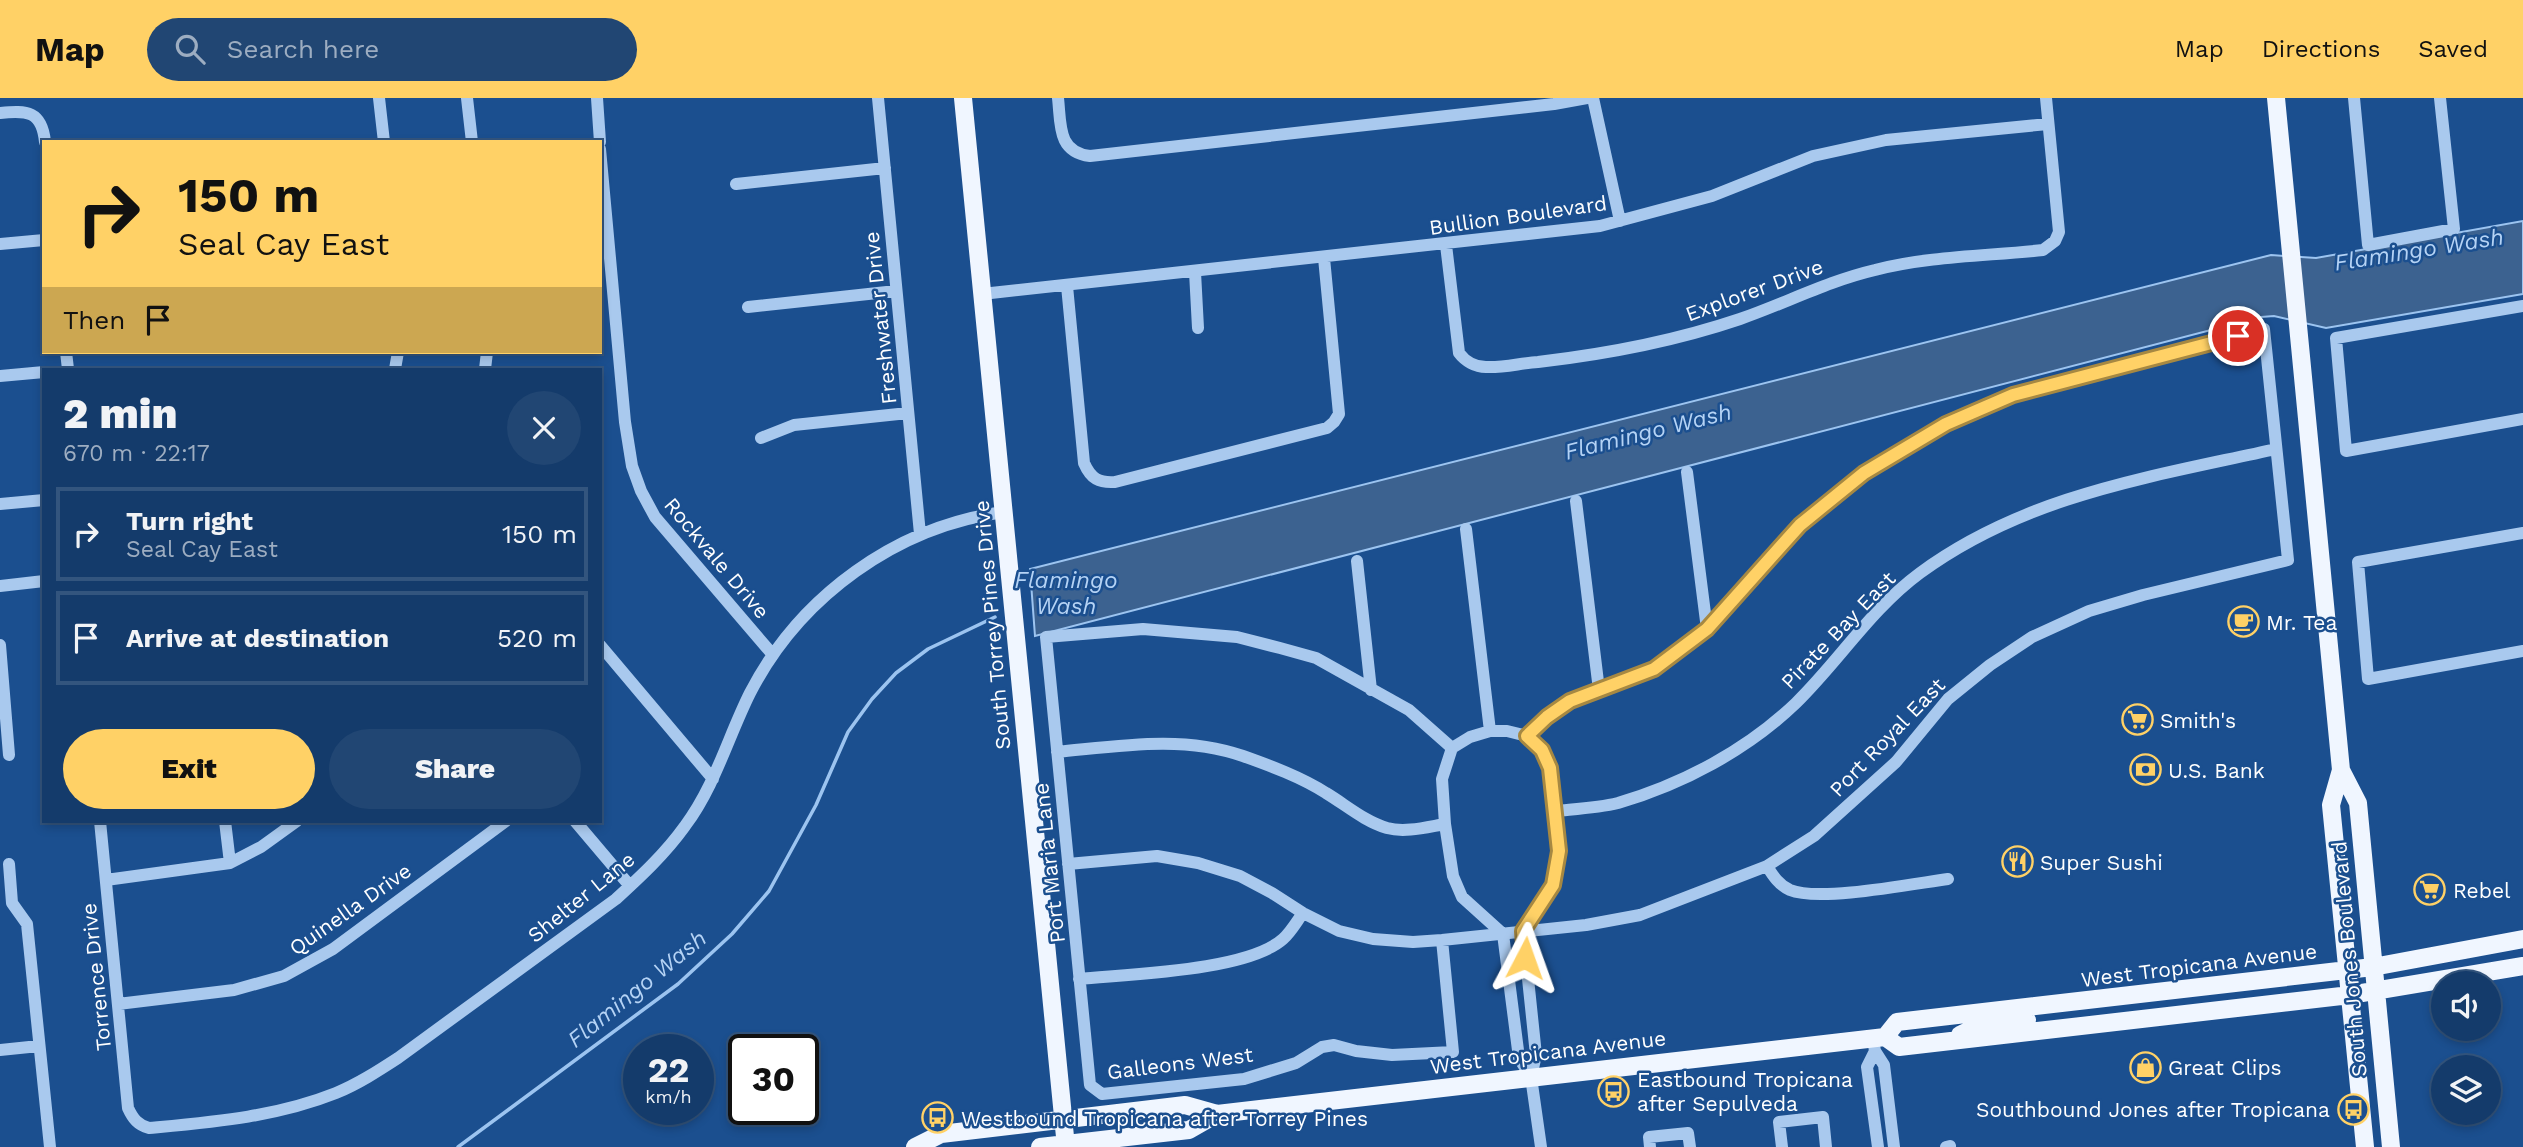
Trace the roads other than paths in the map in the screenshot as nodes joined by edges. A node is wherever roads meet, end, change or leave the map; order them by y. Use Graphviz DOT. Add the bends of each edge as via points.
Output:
graph roads {
  1 [pos="379,98"];
  2 [pos="467,98"];
  3 [pos="597,98"];
  4 [pos="878,98"];
  5 [pos="963,98"];
  6 [pos="1058,98"];
  7 [pos="1587,98"];
  8 [pos="1593,98"];
  9 [pos="2046,98"];
  10 [pos="2276,98"];
  11 [pos="2354,98"];
  12 [pos="2440,98"];
  13 [pos="1512,103"];
  14 [pos="0,113"];
  15 [pos="2048,124"];
  16 [pos="45,140"];
  17 [pos="384,140"];
  18 [pos="472,140"];
  19 [pos="600,140"];
  20 [pos="885,168"];
  21 [pos="736,184"];
  22 [pos="602,197"];
  23 [pos="1620,221"];
  24 [pos="42,240"];
  25 [pos="0,244"];
  26 [pos="1446,245"];
  27 [pos="1324,258"];
  28 [pos="605,270"];
  29 [pos="1195,272"];
  30 [pos="1067,286"];
  31 [pos="897,290"];
  32 [pos="982,294"];
  33 [pos="2523,306"];
  34 [pos="748,307"];
  35 [pos="1198,328"];
  36 [pos="42,372"];
  37 [pos="0,376"];
  38 [pos="908,413"];
  39 [pos="2523,419"];
  40 [pos="761,438"];
  41 [pos="2276,449"];
  42 [pos="1687,472"];
  43 [pos="42,500"];
  44 [pos="1576,501"];
  45 [pos="0,504"];
  46 [pos="1004,512"];
  47 [pos="1466,528"];
  48 [pos="2523,533"];
  49 [pos="920,534"];
  50 [pos="1357,561"];
  51 [pos="42,581"];
  52 [pos="0,586"];
  53 [pos="1707,629"];
  54 [pos="0,645"];
  55 [pos="602,647"];
  56 [pos="2523,651"];
  57 [pos="773,655"];
  58 [pos="1371,690"];
  59 [pos="1599,690"];
  60 [pos="1490,731"];
  61 [pos="1527,736"];
  62 [pos="1452,748"];
  63 [pos="1057,752"];
  64 [pos="9,755"];
  65 [pos="2341,770"];
  66 [pos="713,779"];
  67 [pos="1555,811"];
  68 [pos="100,823"];
  69 [pos="225,823"];
  70 [pos="294,823"];
  71 [pos="503,823"];
  72 [pos="577,823"];
  73 [pos="1445,824"];
  74 [pos="230,863"];
  75 [pos="9,864"];
  76 [pos="1068,864"];
  77 [pos="1767,866"];
  78 [pos="1948,879"];
  79 [pos="106,880"];
  80 [pos="630,887"];
  81 [pos="1303,914"];
  82 [pos="1513,933"];
  83 [pos="2523,939"];
  84 [pos="1442,940"];
  85 [pos="2523,966"];
  86 [pos="2373,967"];
  87 [pos="2347,970"];
  88 [pos="1079,979"];
  89 [pos="2375,992"];
  90 [pos="2350,995"];
  91 [pos="118,1004"];
  92 [pos="2050,1005"];
  93 [pos="1952,1041"];
  94 [pos="1878,1042"];
  95 [pos="39,1046"];
  96 [pos="0,1050"];
  97 [pos="1531,1077"];
  98 [pos="1090,1085"];
  99 [pos="1217,1114"];
  100 [pos="1063,1119"];
  101 [pos="141,1126"];
  102 [pos="1066,1145"];
  103 [pos="50,1147"];
  104 [pos="915,1147"];
  105 [pos="1040,1147"];
  106 [pos="1541,1147"];
  107 [pos="1650,1147"];
  108 [pos="1690,1147"];
  109 [pos="1782,1147"];
  110 [pos="1826,1147"];
  111 [pos="1878,1147"];
  112 [pos="1894,1147"];
  113 [pos="2365,1147"];
  114 [pos="2391,1147"];
  1 -- 17 [label="street"];
  2 -- 18 [label="street"];
  3 -- 19 [label="street"];
  4 -- 20 [label="street, Freshwater Drive"];
  5 -- 32 [label="main road, South Torrey Pines Drive"];
  6 -- 13 [label="street" via="1062,138 1068,148 1090,156"];
  7 -- 13 [label="street"];
  8 -- 23 [label="street"];
  9 -- 15 [label="street"];
  10 -- 65 [label="main road, South Jones Boulevard"];
  11 -- 12 [label="street" via="2368,245 2454,229"];
  14 -- 16 [label="street" via="34,115 41,122"];
  15 -- 23 [label="street, Bullion Boulevard" via="1886,140 1813,156 1712,196"];
  15 -- 26 [label="street, Explorer Drive" via="2059,232 2043,250 1877,269 1741,319 1622,350 1484,367 1465,361 1459,353"];
  20 -- 21 [label="street"];
  20 -- 31 [label="street, Freshwater Drive"];
  22 -- 28 [label="street, Rockvale Drive"];
  23 -- 26 [label="street, Bullion Boulevard"];
  24 -- 25 [label="street"];
  26 -- 27 [label="street, Bullion Boulevard"];
  27 -- 29 [label="street, Bullion Boulevard"];
  27 -- 30 [label="street" via="1339,414 1334,422 1327,428 1115,482 1095,480 1084,464"];
  28 -- 57 [label="street, Rockvale Drive" via="628,446 641,491 674,541"];
  29 -- 30 [label="street, Bullion Boulevard"];
  29 -- 35 [label="street"];
  30 -- 32 [label="street, Bullion Boulevard"];
  31 -- 34 [label="street"];
  31 -- 38 [label="street, Freshwater Drive"];
  32 -- 46 [label="main road, South Torrey Pines Drive"];
  33 -- 39 [label="street" via="2336,338 2346,451"];
  36 -- 37 [label="street"];
  38 -- 40 [label="street" via="794,425"];
  38 -- 49 [label="street, Freshwater Drive"];
  41 -- 53 [label="street" via="2263,330 2013,395 1946,424 1864,473 1800,525"];
  41 -- 67 [label="street, Pirate Bay East" via="2097,489 2024,514 1920,574 1880,609 1796,703 1756,737 1665,787 1615,804"];
  41 -- 77 [label="street, Port Royal East" via="2288,560 2121,601 2032,637 1948,699 1896,762 1853,803"];
  42 -- 53 [label="street"];
  43 -- 45 [label="street"];
  44 -- 59 [label="street"];
  46 -- 49 [label="street, Shelter Lane"];
  46 -- 100 [label="main road, South Torrey Pines Drive"];
  47 -- 60 [label="street"];
  48 -- 56 [label="street" via="2358,562 2368,679"];
  49 -- 57 [label="street, Shelter Lane" via="869,561 829,592"];
  50 -- 58 [label="street"];
  51 -- 52 [label="street"];
  53 -- 59 [label="street" via="1654,669"];
  54 -- 64 [label="street"];
  55 -- 66 [label="street"];
  57 -- 66 [label="street, Shelter Lane" via="751,692"];
  58 -- 62 [label="street" via="1409,710"];
  58 -- 63 [label="street, Port Maria Lane" via="1316,658 1237,637 1143,629 1046,637"];
  59 -- 61 [label="street" via="1570,701"];
  60 -- 61 [label="street"];
  60 -- 62 [label="street"];
  61 -- 67 [label="street" via="1542,750 1550,768"];
  62 -- 73 [label="street" via="1442,779"];
  63 -- 73 [label="street" via="1149,743 1191,744 1241,755 1295,776 1388,828 1413,830"];
  63 -- 76 [label="street, Port Maria Lane"];
  65 -- 86 [label="main road, South Jones Boulevard" via="2358,803"];
  65 -- 87 [label="main road, South Jones Boulevard" via="2330,805"];
  66 -- 80 [label="street, Shelter Lane" via="686,826"];
  67 -- 82 [label="street" via="1559,851 1553,885"];
  68 -- 79 [label="street, Torrence Drive"];
  69 -- 74 [label="street"];
  70 -- 74 [label="street"];
  71 -- 91 [label="street, Quinella Drive" via="333,950 284,976 234,990"];
  72 -- 80 [label="street"];
  73 -- 82 [label="street" via="1453,876 1462,897"];
  74 -- 79 [label="street"];
  75 -- 95 [label="street" via="12,903 27,924"];
  76 -- 81 [label="street, Port Royal East" via="1157,856 1198,863 1240,876"];
  76 -- 88 [label="street, Port Maria Lane"];
  77 -- 78 [label="street" via="1789,890 1814,895"];
  77 -- 82 [label="street, Port Royal East" via="1640,915"];
  79 -- 91 [label="street, Torrence Drive"];
  80 -- 101 [label="street, Shelter Lane" via="369,1077 276,1112"];
  81 -- 84 [label="street, Port Royal East" via="1339,931 1373,939"];
  81 -- 88 [label="street" via="1283,939 1233,962"];
  82 -- 84 [label="street, Port Royal East"];
  82 -- 97 [label="street" via="1536,1055"];
  82 -- 97 [label="street" via="1519,1058"];
  83 -- 86 [label="main road, West Tropicana Avenue"];
  84 -- 98 [label="street, Galleons West" via="1453,1052 1392,1055 1334,1045 1244,1079 1102,1094"];
  85 -- 89 [label="main road, West Tropicana Avenue"];
  86 -- 87 [label="main road, West Tropicana Avenue"];
  86 -- 89 [label="main road, South Jones Boulevard"];
  87 -- 90 [label="main road, South Jones Boulevard"];
  87 -- 92 [label="main road, West Tropicana Avenue"];
  88 -- 98 [label="street, Port Maria Lane"];
  89 -- 90 [label="main road, West Tropicana Avenue"];
  89 -- 114 [label="main road, South Jones Boulevard"];
  90 -- 93 [label="main road, West Tropicana Avenue"];
  90 -- 113 [label="main road, South Jones Boulevard"];
  91 -- 101 [label="street, Torrence Drive" via="128,1108"];
  92 -- 93 [label="main road" via="2039,1017 1979,1026"];
  92 -- 94 [label="main road, West Tropicana Avenue" via="1897,1022"];
  93 -- 94 [label="main road, West Tropicana Avenue" via="1899,1047"];
  94 -- 97 [label="main road, West Tropicana Avenue"];
  94 -- 111 [label="street" via="1867,1067"];
  94 -- 112 [label="street"];
  95 -- 96 [label="street"];
  95 -- 103 [label="street"];
  97 -- 99 [label="main road, West Tropicana Avenue"];
  97 -- 106 [label="street"];
  99 -- 100 [label="main road, West Tropicana Avenue" via="1185,1105"];
  99 -- 102 [label="main road, West Tropicana Avenue" via="1189,1130"];
  100 -- 102 [label="main road, South Torrey Pines Drive"];
  100 -- 104 [label="main road, West Tropicana Avenue" via="941,1134"];
  102 -- 105 [label="main road, West Tropicana Avenue"];
  107 -- 108 [label="street" via="1649,1138 1688,1133"];
  109 -- 110 [label="street" via="1779,1122 1823,1117"];
}
